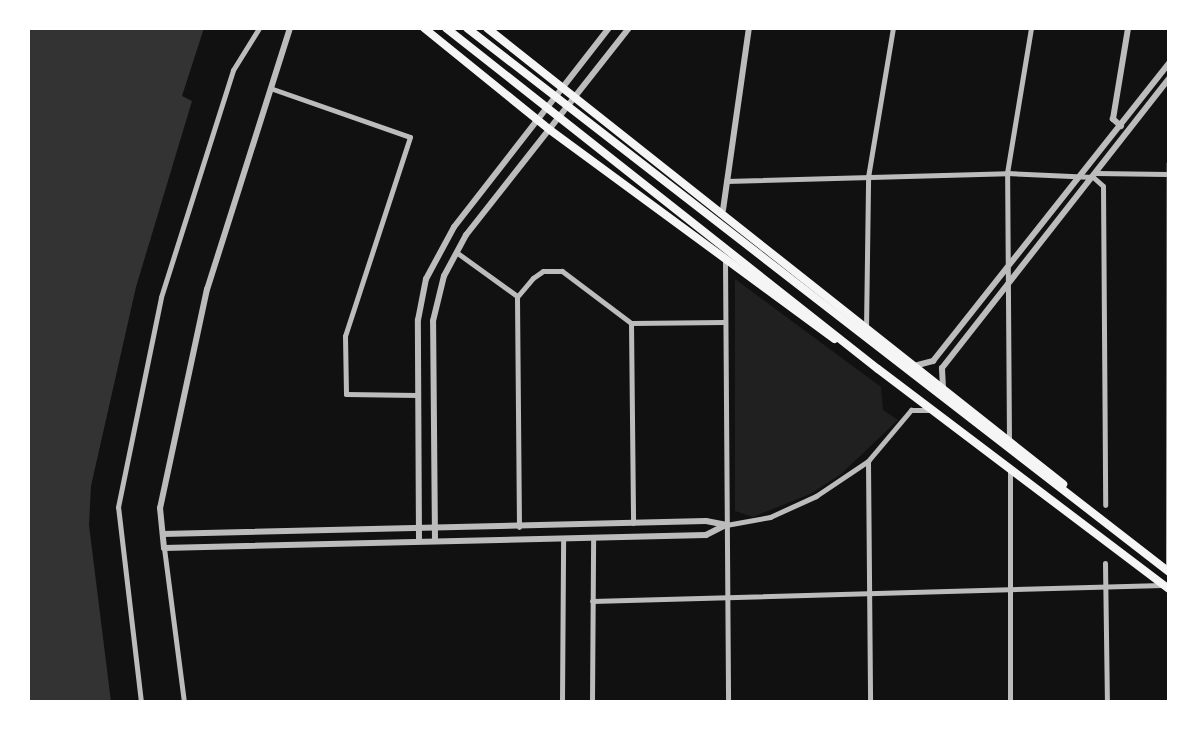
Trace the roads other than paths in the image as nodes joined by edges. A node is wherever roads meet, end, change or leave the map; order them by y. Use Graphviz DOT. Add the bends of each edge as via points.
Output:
graph roads {
  1 [pos="259,28"];
  2 [pos="290,28"];
  3 [pos="424,28"];
  4 [pos="446,28"];
  5 [pos="467,28"];
  6 [pos="487,28"];
  7 [pos="609,28"];
  8 [pos="629,28"];
  9 [pos="749,28"];
  10 [pos="893,28"];
  11 [pos="1031,28"];
  12 [pos="1128,28"];
  13 [pos="1169,63"];
  14 [pos="1169,78"];
  15 [pos="565,86"];
  16 [pos="269,87"];
  17 [pos="577,95"];
  18 [pos="538,121"];
  19 [pos="1120,125"];
  20 [pos="550,130"];
  21 [pos="1127,130"];
  22 [pos="1169,163"];
  23 [pos="1007,173"];
  24 [pos="1081,174"];
  25 [pos="1167,174"];
  26 [pos="1094,175"];
  27 [pos="868,177"];
  28 [pos="725,181"];
  29 [pos="1167,199"];
  30 [pos="723,210"];
  31 [pos="456,252"];
  32 [pos="725,260"];
  33 [pos="1007,264"];
  34 [pos="1006,284"];
  35 [pos="517,297"];
  36 [pos="724,322"];
  37 [pos="631,323"];
  38 [pos="866,330"];
  39 [pos="914,366"];
  40 [pos="878,369"];
  41 [pos="943,389"];
  42 [pos="417,395"];
  43 [pos="934,410"];
  44 [pos="1009,441"];
  45 [pos="868,461"];
  46 [pos="1010,468"];
  47 [pos="1105,505"];
  48 [pos="633,523"];
  49 [pos="726,525"];
  50 [pos="519,527"];
  51 [pos="435,528"];
  52 [pos="419,529"];
  53 [pos="163,534"];
  54 [pos="563,540"];
  55 [pos="593,540"];
  56 [pos="419,541"];
  57 [pos="435,541"];
  58 [pos="164,548"];
  59 [pos="1151,560"];
  60 [pos="1105,563"];
  61 [pos="1168,572"];
  62 [pos="1167,587"];
  63 [pos="1105,590"];
  64 [pos="1009,591"];
  65 [pos="870,594"];
  66 [pos="727,597"];
  67 [pos="592,601"];
  68 [pos="141,702"];
  69 [pos="184,702"];
  70 [pos="562,702"];
  71 [pos="592,702"];
  72 [pos="728,702"];
  73 [pos="870,702"];
  74 [pos="1010,702"];
  75 [pos="1107,702"];
  1 -- 68 [label="street" via="233,70 161,297 118,507"];
  2 -- 16 [label="street"];
  3 -- 18 [label="highway"];
  4 -- 40 [label="highway"];
  5 -- 59 [label="highway"];
  6 -- 15 [label="highway"];
  7 -- 15 [label="street"];
  8 -- 17 [label="street"];
  9 -- 28 [label="street"];
  10 -- 27 [label="street"];
  11 -- 23 [label="street"];
  12 -- 19 [label="street" via="1113,119"];
  13 -- 19 [label="street"];
  14 -- 21 [label="street"];
  15 -- 17 [label="highway"];
  15 -- 18 [label="street"];
  16 -- 42 [label="street" via="410,137 345,336 346,394"];
  16 -- 53 [label="street" via="201,316 160,508"];
  17 -- 20 [label="street"];
  17 -- 30 [label="highway"];
  18 -- 20 [label="highway"];
  18 -- 42 [label="street" via="454,227 426,279 419,310"];
  19 -- 21 [label="street"];
  19 -- 24 [label="street"];
  20 -- 31 [label="street"];
  20 -- 32 [label="highway"];
  21 -- 26 [label="street"];
  22 -- 25 [label="street"];
  23 -- 24 [label="street"];
  23 -- 27 [label="street"];
  23 -- 33 [label="street"];
  24 -- 26 [label="street"];
  24 -- 33 [label="street"];
  25 -- 26 [label="street"];
  25 -- 29 [label="street"];
  26 -- 34 [label="street"];
  26 -- 47 [label="street" via="1103,186"];
  27 -- 28 [label="street"];
  27 -- 38 [label="street"];
  28 -- 30 [label="street"];
  29 -- 61 [label="street"];
  30 -- 38 [label="highway"];
  31 -- 35 [label="street"];
  31 -- 51 [label="street" via="437,296 433,321"];
  32 -- 36 [label="street"];
  32 -- 40 [label="highway"];
  33 -- 34 [label="street"];
  33 -- 39 [label="street" via="933,361"];
  34 -- 41 [label="street" via="942,368"];
  34 -- 44 [label="street"];
  35 -- 37 [label="street" via="543,271 562,271"];
  35 -- 50 [label="street"];
  36 -- 37 [label="street"];
  36 -- 49 [label="street"];
  37 -- 48 [label="street"];
  38 -- 39 [label="highway"];
  39 -- 41 [label="highway"];
  40 -- 43 [label="highway"];
  41 -- 44 [label="highway"];
  42 -- 52 [label="street"];
  43 -- 45 [label="street" via="911,410"];
  43 -- 46 [label="highway"];
  44 -- 59 [label="highway"];
  45 -- 49 [label="street" via="797,506"];
  45 -- 65 [label="street"];
  46 -- 62 [label="highway"];
  46 -- 64 [label="street"];
  48 -- 49 [label="street"];
  48 -- 50 [label="street"];
  49 -- 55 [label="street" via="706,535"];
  49 -- 66 [label="street"];
  50 -- 51 [label="street"];
  51 -- 52 [label="street"];
  51 -- 57 [label="street"];
  52 -- 53 [label="street"];
  52 -- 56 [label="street"];
  53 -- 58 [label="street"];
  54 -- 55 [label="street"];
  54 -- 57 [label="street"];
  54 -- 70 [label="street"];
  55 -- 67 [label="street"];
  56 -- 57 [label="street"];
  56 -- 58 [label="street"];
  58 -- 69 [label="street"];
  59 -- 61 [label="highway"];
  60 -- 63 [label="street"];
  62 -- 63 [label="street"];
  63 -- 64 [label="street"];
  63 -- 75 [label="street"];
  64 -- 65 [label="street"];
  64 -- 74 [label="street"];
  65 -- 66 [label="street"];
  65 -- 73 [label="street"];
  66 -- 67 [label="street"];
  66 -- 72 [label="street"];
  67 -- 71 [label="street"];
}
